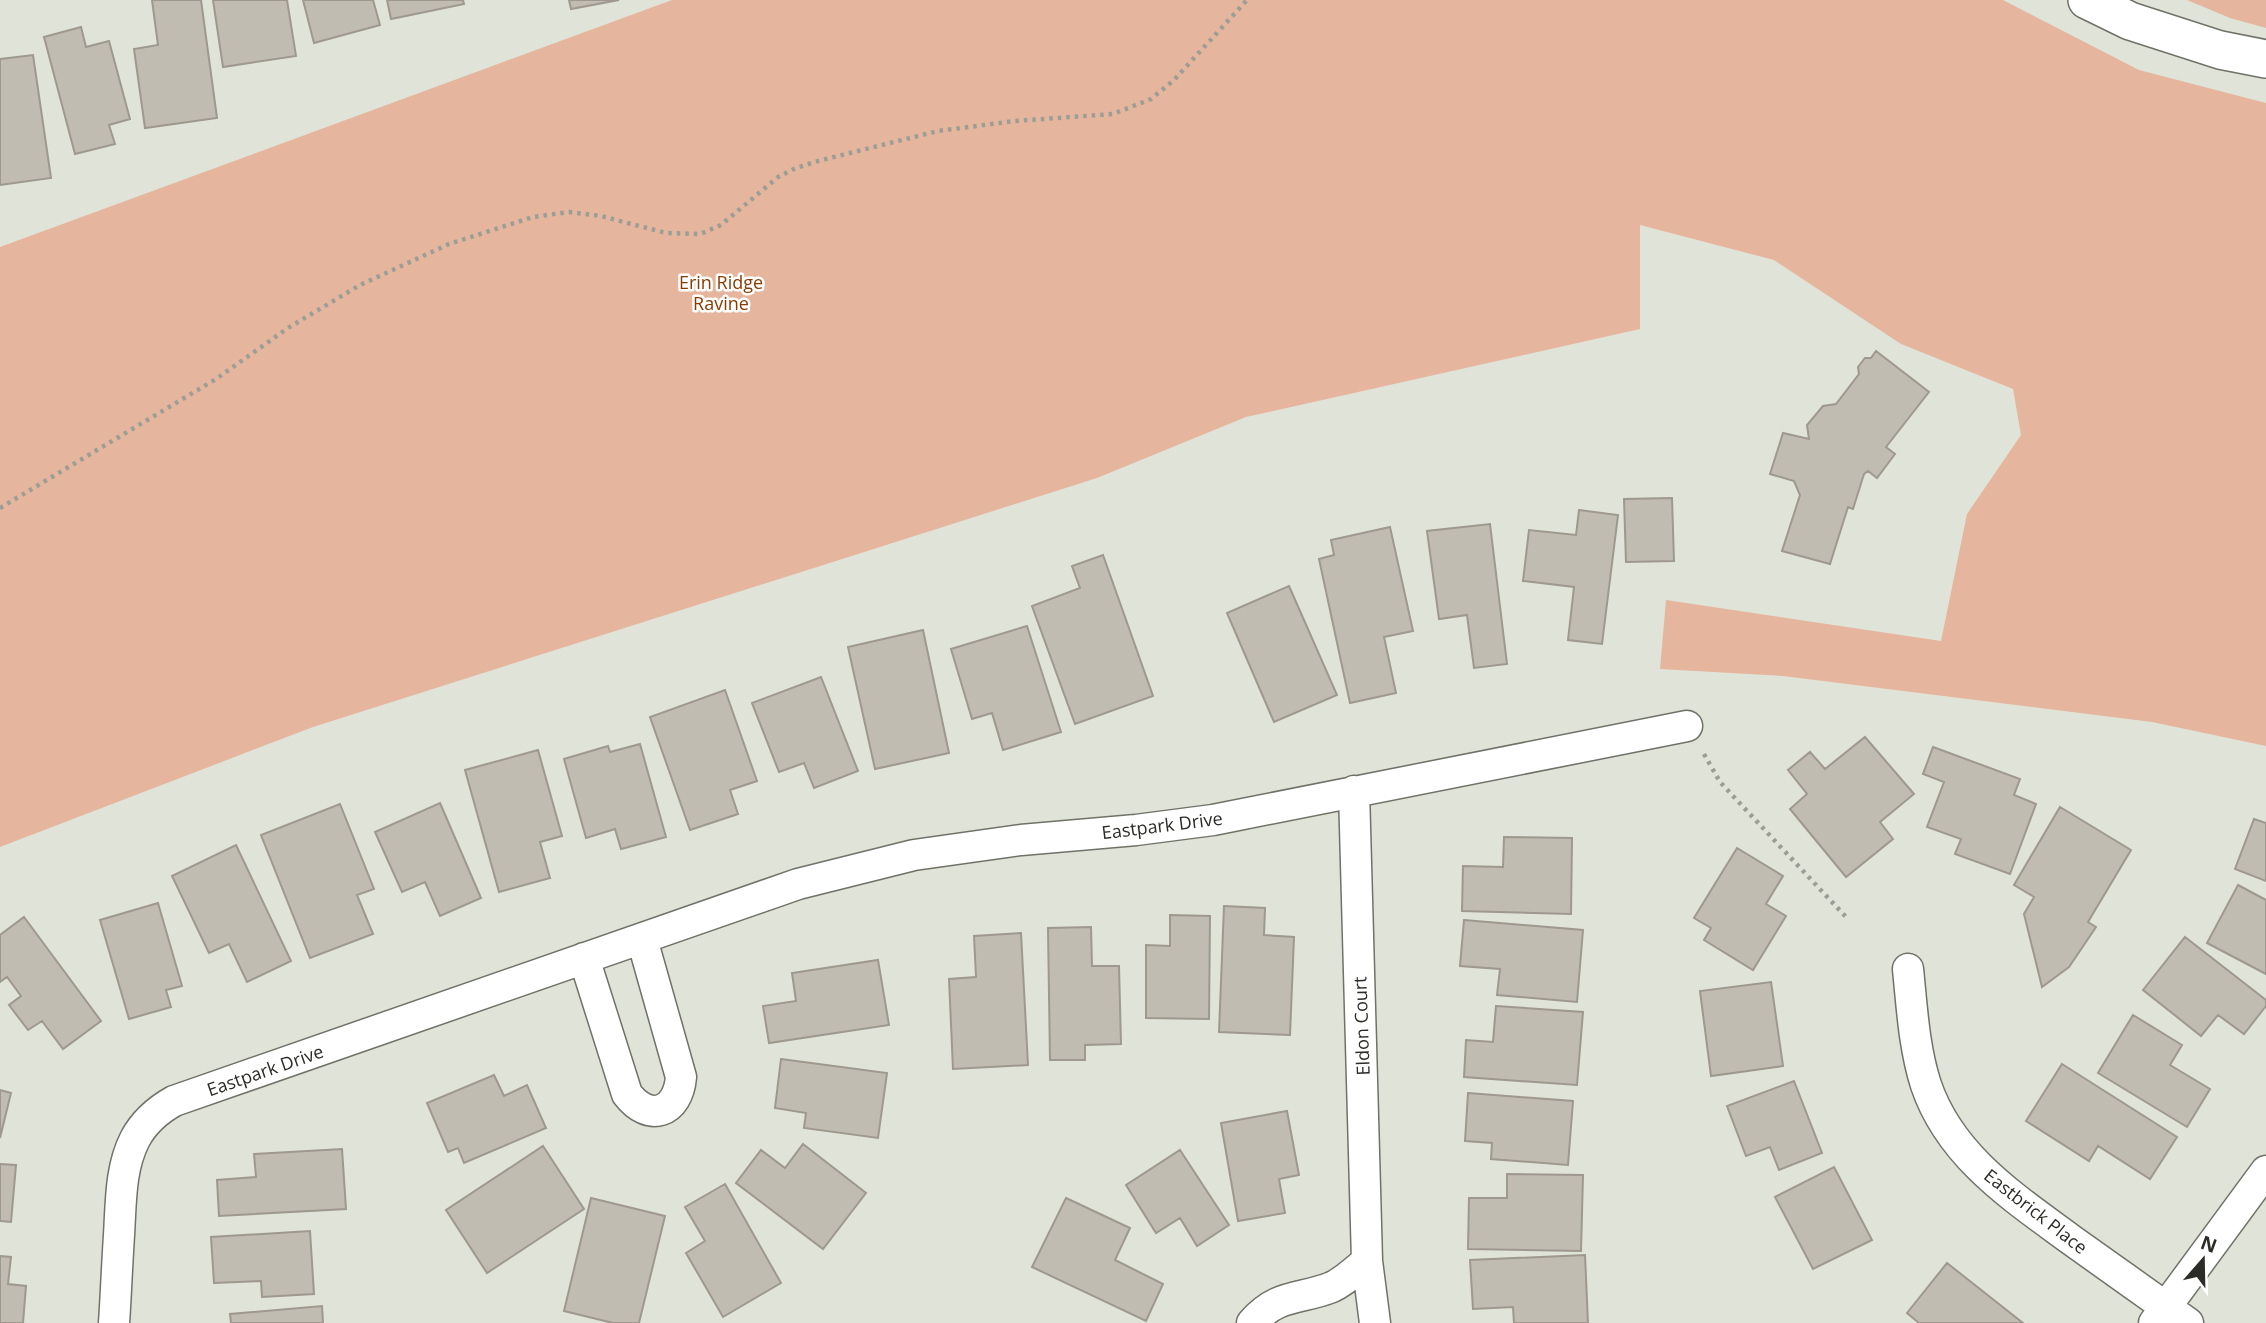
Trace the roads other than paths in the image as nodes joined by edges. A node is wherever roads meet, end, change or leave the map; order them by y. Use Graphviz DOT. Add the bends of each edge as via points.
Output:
graph roads {
  1 [pos="2087,0"];
  2 [pos="2266,60"];
  3 [pos="1688,726"];
  4 [pos="1354,791"];
  5 [pos="642,939"];
  6 [pos="584,958"];
  7 [pos="1908,969"];
  8 [pos="2266,1171"];
  9 [pos="1367,1261"];
  10 [pos="2169,1318"];
  11 [pos="114,1323"];
  12 [pos="1252,1323"];
  13 [pos="1375,1323"];
  1 -- 2 [label="street" via="2130,21"];
  3 -- 4 [label="street, Eastpark Drive"];
  4 -- 5 [label="street, Eastpark Drive" via="1213,820 914,855 798,884"];
  4 -- 9 [label="street, Eldon Court"];
  5 -- 6 [label="street, Eastpark Drive"];
  5 -- 6 [label="street" via="681,1077 678,1097 662,1110 640,1108 627,1094"];
  6 -- 11 [label="street, Eastpark Drive" via="162,1108 136,1138 124,1176"];
  7 -- 10 [label="street, Eastbrick Place" via="1914,1032 1927,1087 1966,1153 2008,1194"];
  8 -- 10 [label="street, Eastbrick Place"];
  9 -- 12 [label="street" via="1341,1283 1288,1298"];
  9 -- 13 [label="street, Eldon Court"];
}
